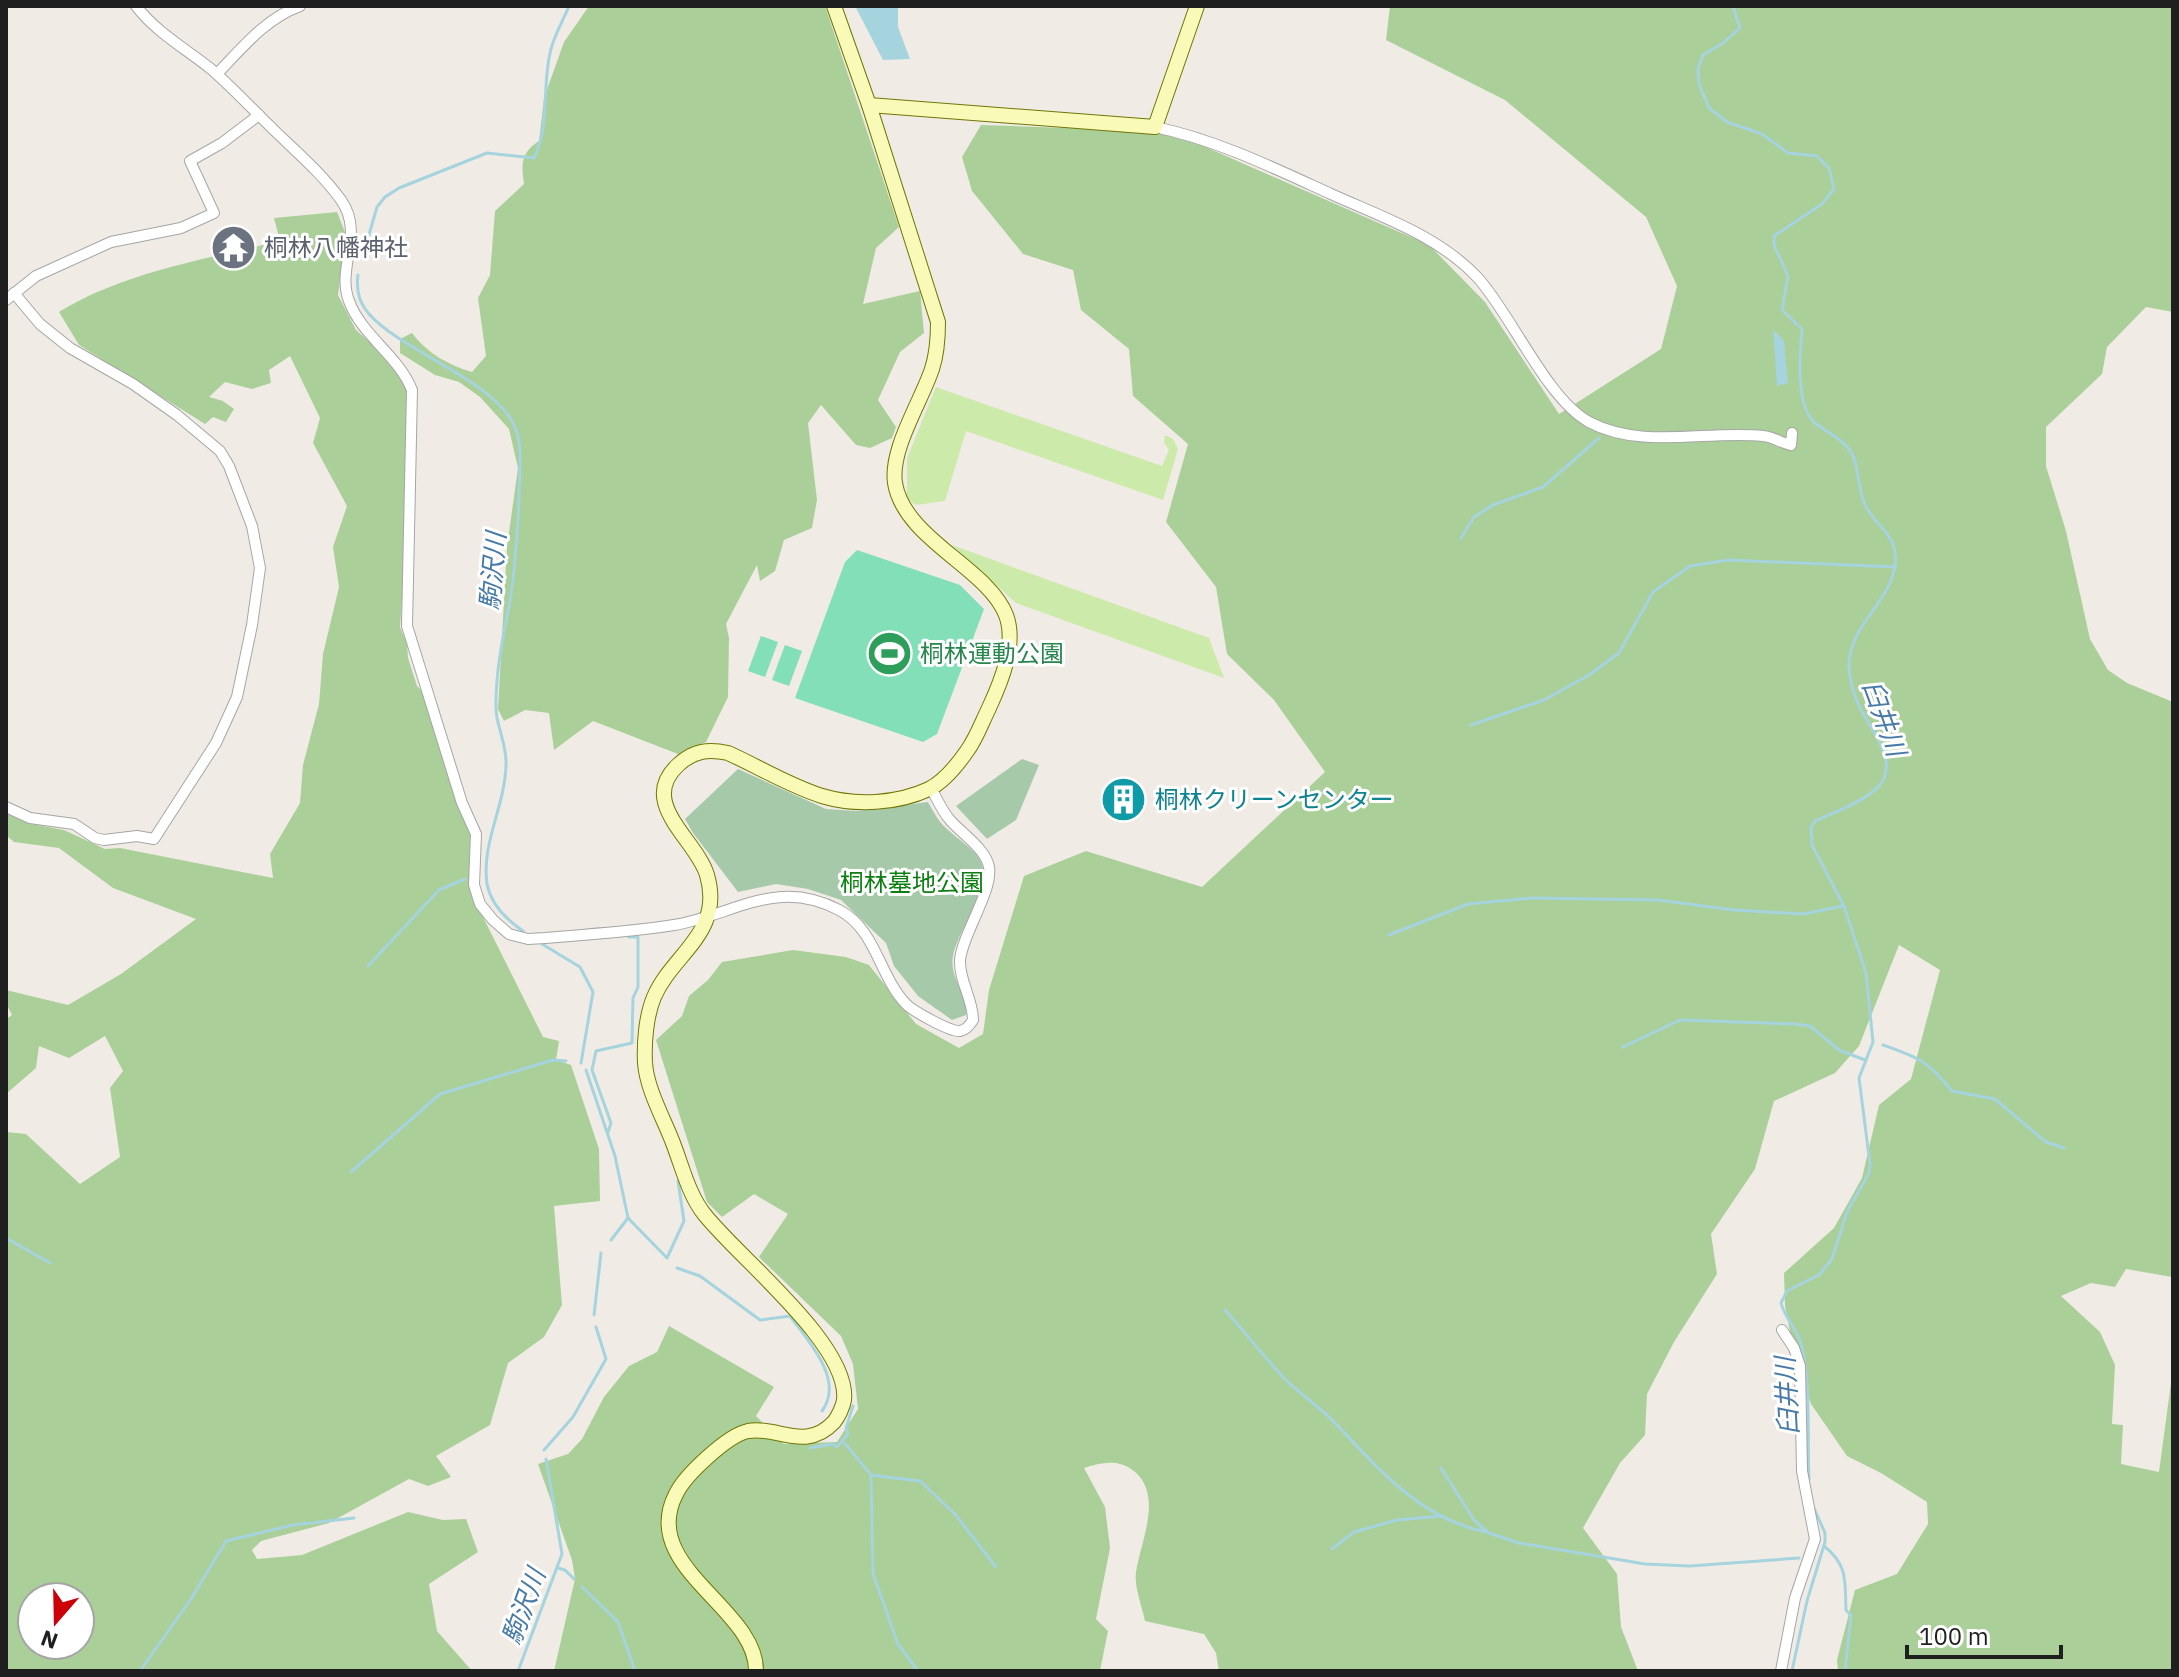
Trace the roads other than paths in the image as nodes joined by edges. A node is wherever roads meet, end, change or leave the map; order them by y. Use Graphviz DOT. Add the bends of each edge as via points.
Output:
graph roads {
  1 [pos="136,6"];
  2 [pos="300,6"];
  3 [pos="834,6"];
  4 [pos="1197,6"];
  5 [pos="217,74"];
  6 [pos="869,105"];
  7 [pos="259,115"];
  8 [pos="1155,127"];
  9 [pos="10,297"];
  10 [pos="1792,433"];
  11 [pos="931,788"];
  12 [pos="6,807"];
  13 [pos="709,915"];
  14 [pos="1782,1330"];
  15 [pos="756,1671"];
  16 [pos="1781,1671"];
  1 -- 5 [label="street" via="165,36"];
  2 -- 5 [label="street" via="251,39"];
  3 -- 6 [label="street"];
  4 -- 8 [label="street"];
  5 -- 7 [label="street"];
  6 -- 8 [label="street"];
  6 -- 11 [label="street" via="938,322 933,367 895,461 895,482 911,517 997,597 1009,627 1004,669 969,750"];
  7 -- 9 [label="street" via="190,161 214,213 181,228 111,242 36,276"];
  7 -- 13 [label="street" via="342,201 353,238 347,297 354,314 406,374 412,390 407,626 476,834 474,885 480,904 509,934 528,939 676,925"];
  8 -- 10 [label="street" via="1196,136 1273,168 1440,247 1477,278 1558,393 1587,421 1616,433 1763,436 1791,445"];
  9 -- 12 [label="street" via="70,348 144,392 220,451 252,526 260,568 237,697 216,743 154,839 104,840 74,824 30,818"];
  11 -- 13 [label="street" via="885,801 857,802 825,797 728,753 702,750 691,755 667,778 664,799 673,823 706,872"];
  11 -- 13 [label="street" via="989,867 960,959 973,1007 973,1020 963,1030 947,1028 907,1006 855,923 828,905 780,896"];
  13 -- 15 [label="street" via="699,938 655,995 645,1066 703,1213 828,1350 837,1364 844,1401 824,1432 803,1437 745,1431 697,1467 676,1494 669,1535 677,1554 748,1643"];
  14 -- 16 [label="street" via="1800,1366 1802,1471 1815,1539 1795,1598"];
}
